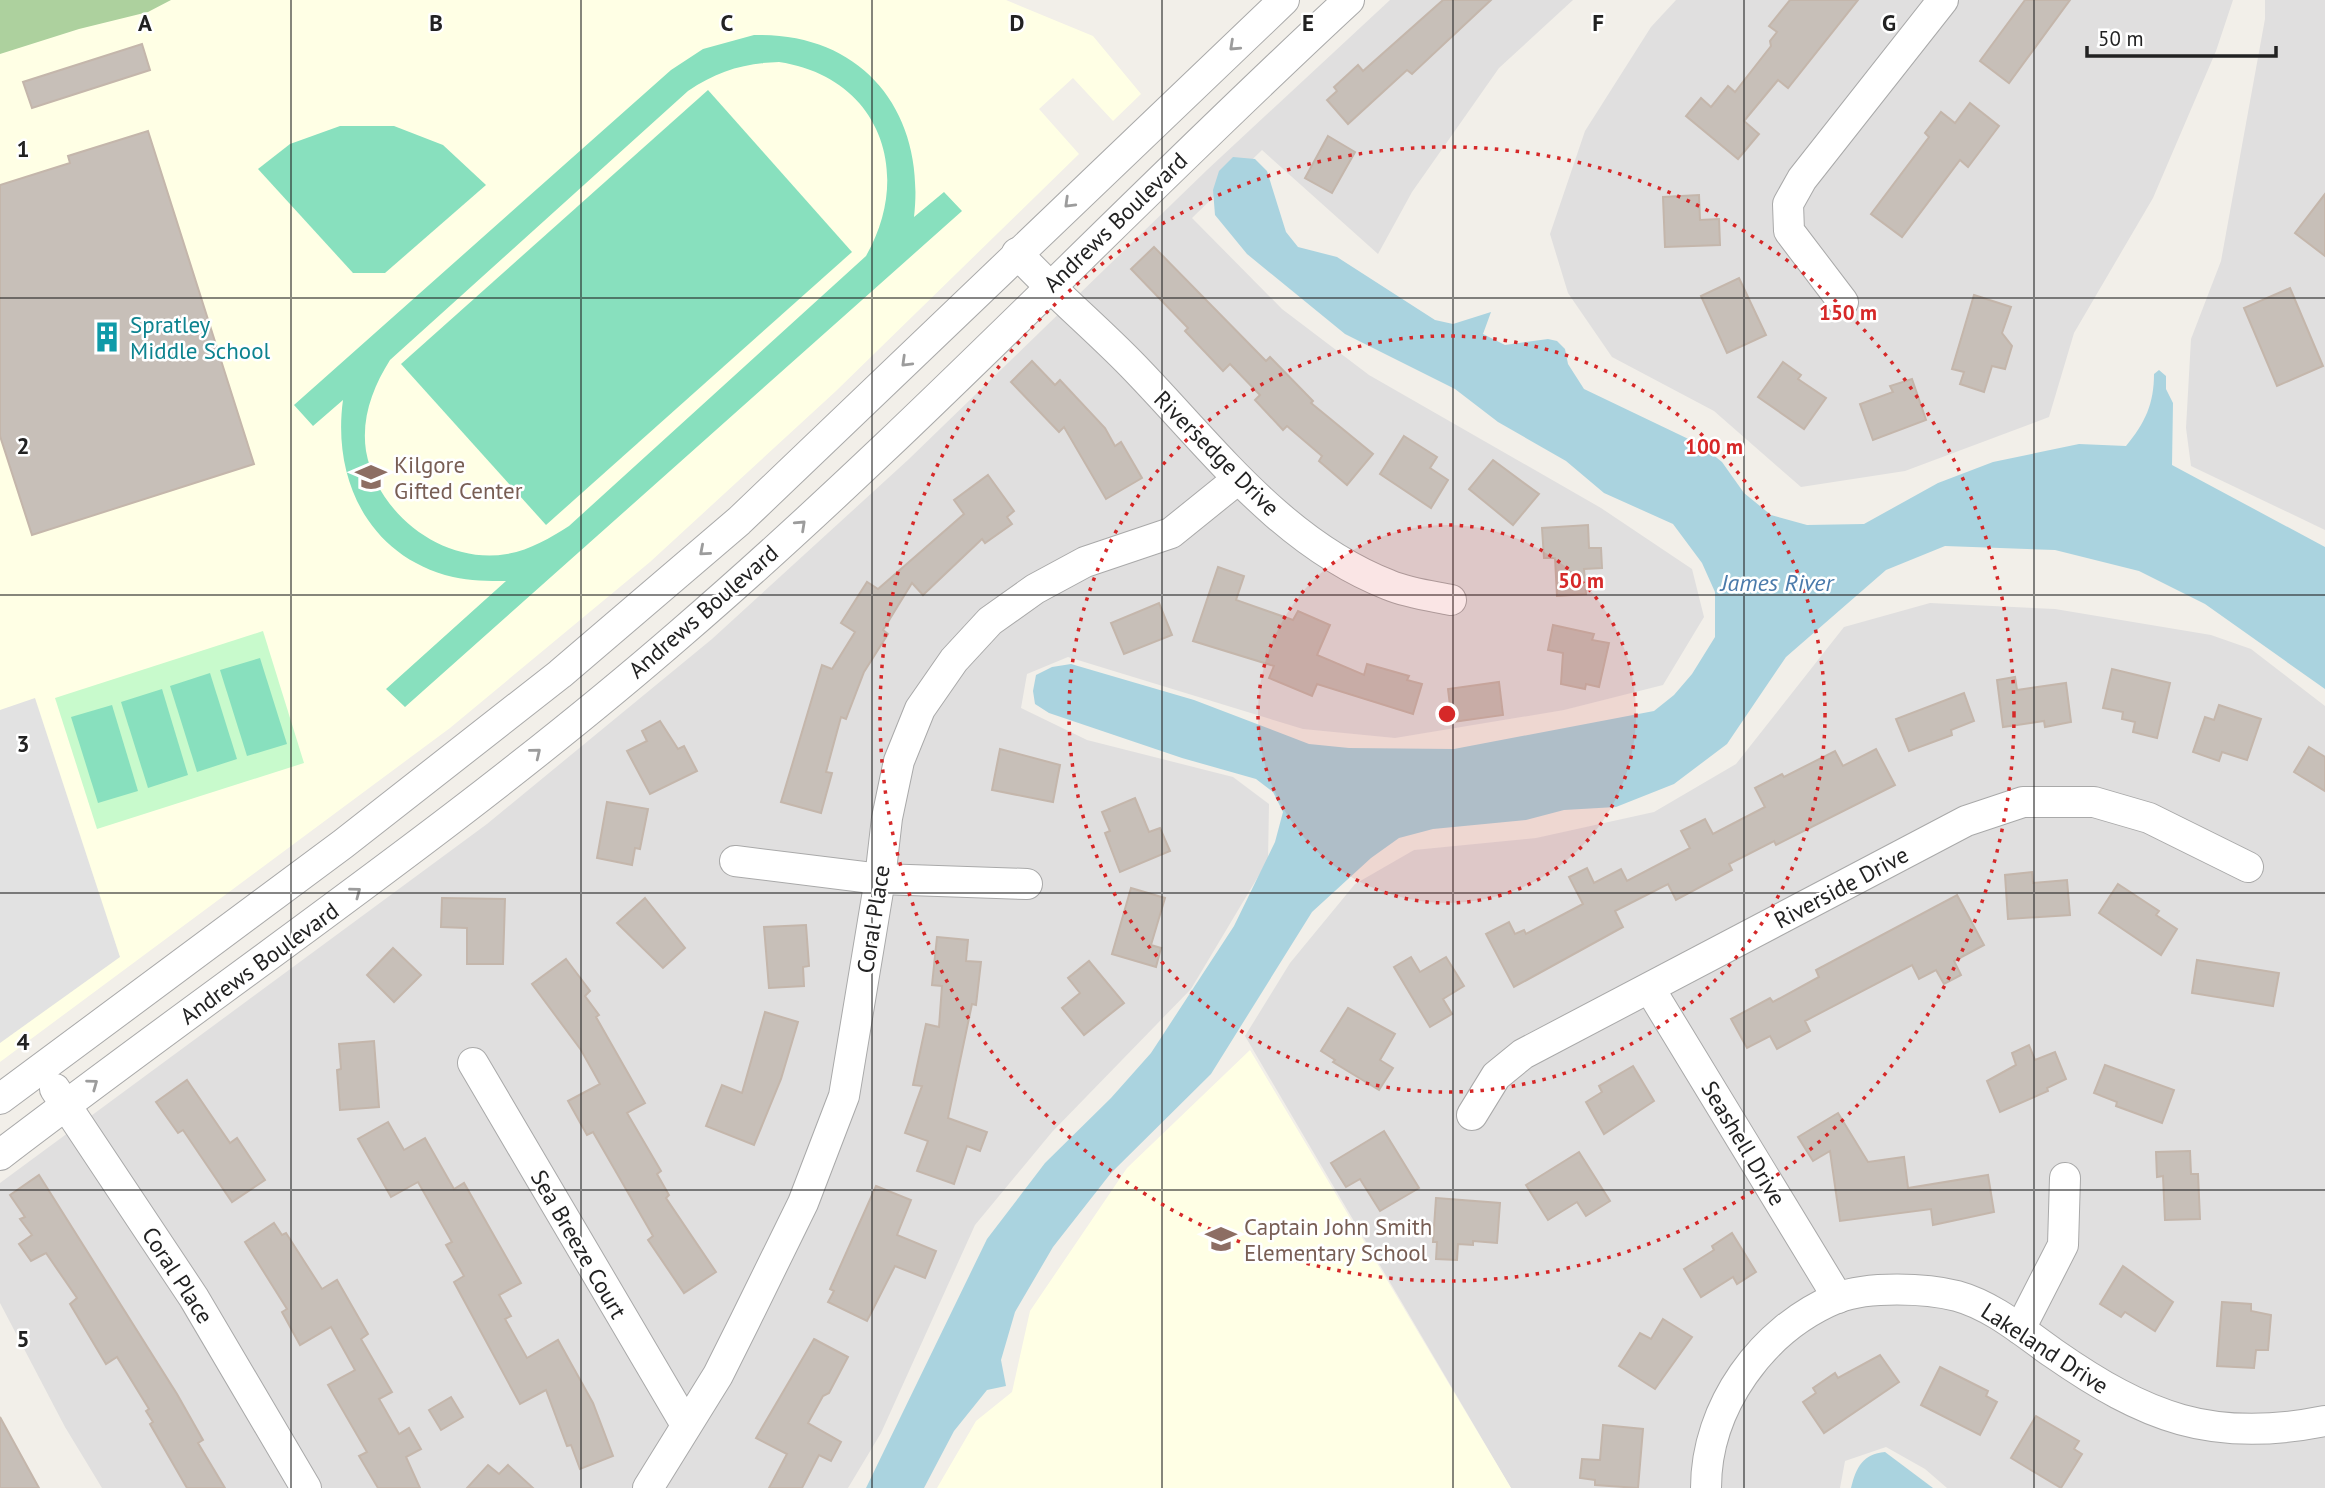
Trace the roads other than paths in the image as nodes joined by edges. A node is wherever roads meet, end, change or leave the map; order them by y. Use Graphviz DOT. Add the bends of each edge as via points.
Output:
graph roads {
  1 [pos="1284,0"];
  2 [pos="1349,0"];
  3 [pos="1943,0"];
  4 [pos="1017,253"];
  5 [pos="1049,288"];
  6 [pos="1843,302"];
  7 [pos="1238,480"];
  8 [pos="1451,600"];
  9 [pos="735,860"];
  10 [pos="2248,867"];
  11 [pos="880,879"];
  12 [pos="1027,884"];
  13 [pos="1650,989"];
  14 [pos="473,1063"];
  15 [pos="41,1069"];
  16 [pos="0,1099"];
  17 [pos="66,1105"];
  18 [pos="1472,1115"];
  19 [pos="0,1155"];
  20 [pos="2065,1178"];
  21 [pos="1838,1298"];
  22 [pos="2020,1329"];
  23 [pos="2325,1421"];
  24 [pos="686,1426"];
  25 [pos="306,1488"];
  26 [pos="648,1488"];
  27 [pos="1706,1488"];
  1 -- 4 [label="street, Andrews Boulevard, one-way"];
  2 -- 5 [label="street, Andrews Boulevard"];
  3 -- 6 [label="street" via="1802,179 1788,204 1789,231"];
  4 -- 5 [label="street, Riversedge Drive"];
  4 -- 15 [label="street, Andrews Boulevard, one-way" via="739,521 560,674 344,844"];
  5 -- 7 [label="street, Riversedge Drive" via="1130,363"];
  17 -- 5 [label="street, Andrews Boulevard, one-way" via="423,841 649,661 742,580"];
  7 -- 8 [label="street, Riversedge Drive" via="1298,534 1339,562 1390,586"];
  7 -- 11 [label="street, Coral Place" via="1171,534 1085,562 1035,589 990,621 954,660 920,709 899,761"];
  9 -- 11 [label="street"];
  10 -- 13 [label="street, Riverside Drive" via="2149,818 2094,802 2023,802 1966,821"];
  11 -- 12 [label="street"];
  11 -- 24 [label="street, Coral Place" via="844,1096 803,1203 718,1375"];
  13 -- 18 [label="street, Riverside Drive" via="1508,1063"];
  13 -- 21 [label="street, Seashell Drive"];
  14 -- 24 [label="street, Sea Breeze Court"];
  15 -- 16 [label="street, Andrews Boulevard"];
  15 -- 17 [label="street, Coral Place"];
  17 -- 19 [label="street, Andrews Boulevard"];
  17 -- 25 [label="street, Coral Place" via="194,1298"];
  20 -- 22 [label="street" via="2063,1245"];
  21 -- 22 [label="street, Lakeland Drive" via="1936,1291 1985,1307"];
  21 -- 27 [label="street, Lakeland Drive" via="1792,1325 1760,1353 1734,1386 1710,1443"];
  22 -- 23 [label="street, Lakeland Drive" via="2125,1399 2189,1423 2258,1430"];
  24 -- 26 [label="street, Coral Place"];
}
